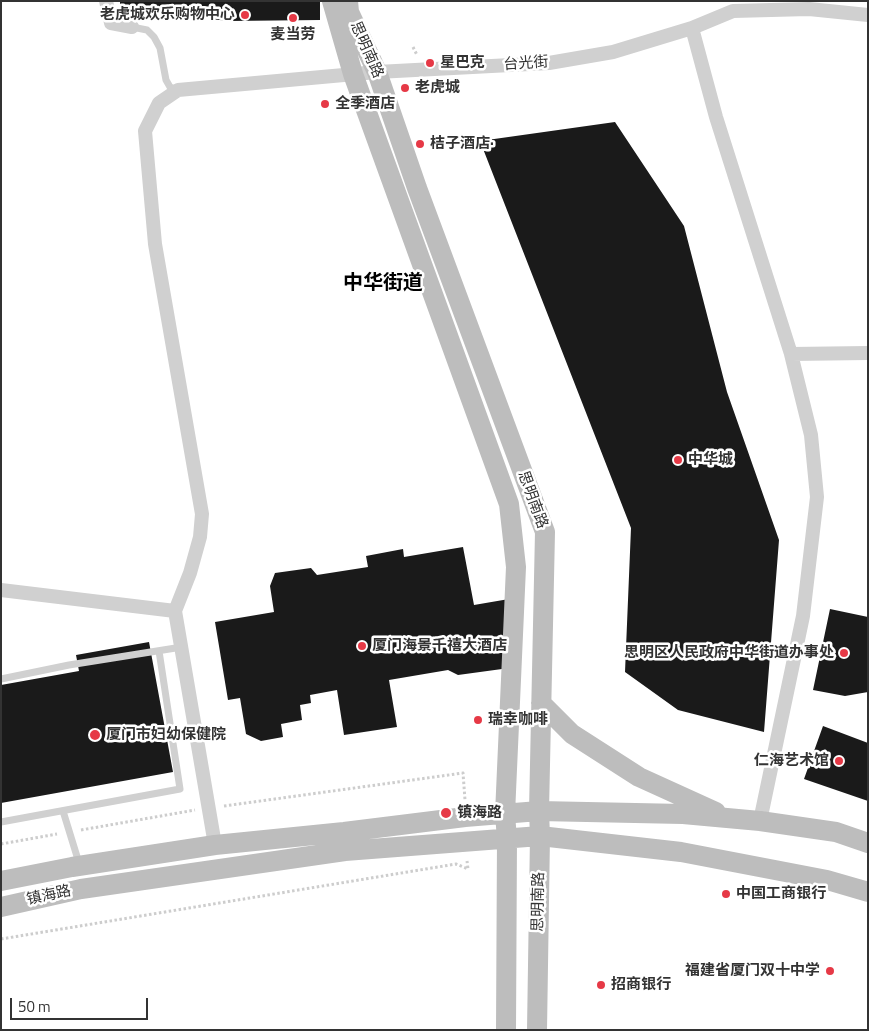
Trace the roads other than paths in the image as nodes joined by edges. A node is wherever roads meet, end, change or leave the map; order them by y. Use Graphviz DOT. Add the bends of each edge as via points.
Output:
graph roads {
  1 [pos="106,1"];
  2 [pos="332,1"];
  3 [pos="348,1"];
  4 [pos="868,15"];
  5 [pos="132,27"];
  6 [pos="692,28"];
  7 [pos="377,72"];
  8 [pos="352,74"];
  9 [pos="178,90"];
  10 [pos="868,353"];
  11 [pos="791,354"];
  12 [pos="1,590"];
  13 [pos="175,610"];
  14 [pos="182,647"];
  15 [pos="159,651"];
  16 [pos="1,679"];
  17 [pos="541,703"];
  18 [pos="63,811"];
  19 [pos="539,811"];
  20 [pos="505,814"];
  21 [pos="731,818"];
  22 [pos="760,821"];
  23 [pos="1,822"];
  24 [pos="540,836"];
  25 [pos="507,839"];
  26 [pos="868,843"];
  27 [pos="216,845"];
  28 [pos="80,866"];
  29 [pos="1,881"];
  30 [pos="868,892"];
  31 [pos="1,907"];
  32 [pos="506,1030"];
  33 [pos="537,1030"];
  1 -- 5 [label="street" via="111,23"];
  2 -- 8 [label="main road, 思明南路"];
  3 -- 7 [label="main road, 思明南路" via="349,12"];
  4 -- 6 [label="street, 台光街" via="809,9 733,11"];
  5 -- 9 [label="lane" via="147,30 154,37 160,48 166,80"];
  6 -- 7 [label="street, 台光街" via="614,52 549,63"];
  6 -- 11 [label="street" via="716,117"];
  7 -- 8 [label="street, 台光街"];
  7 -- 17 [label="main road, 思明南路" via="545,532"];
  8 -- 9 [label="street, 台光街"];
  8 -- 20 [label="main road, 思明南路" via="509,504 516,567"];
  9 -- 13 [label="street" via="159,103 146,131 155,244 202,514 200,537 190,573"];
  10 -- 11 [label="street"];
  11 -- 22 [label="street" via="811,435 817,496 803,616"];
  12 -- 13 [label="street"];
  13 -- 14 [label="street"];
  14 -- 15 [label="lane"];
  14 -- 27 [label="street"];
  15 -- 16 [label="lane"];
  15 -- 18 [label="lane" via="180,789"];
  17 -- 19 [label="main road, 思明南路"];
  17 -- 21 [label="main road" via="572,734 639,776"];
  18 -- 23 [label="lane"];
  18 -- 28 [label="lane"];
  19 -- 20 [label="main road, 镇海路"];
  19 -- 21 [label="main road, 镇海路"];
  19 -- 24 [label="main road, 思明南路"];
  20 -- 25 [label="main road, 思明南路"];
  20 -- 27 [label="main road, 镇海路"];
  21 -- 22 [label="main road, 镇海路"];
  22 -- 26 [label="main road, 镇海路" via="836,832"];
  24 -- 25 [label="main road, 镇海路"];
  24 -- 30 [label="main road, 镇海路" via="681,852 827,880"];
  24 -- 33 [label="main road, 思明南路"];
  25 -- 31 [label="main road, 镇海路" via="345,851 81,890"];
  25 -- 32 [label="main road, 思明南路"];
  27 -- 28 [label="main road, 镇海路"];
  28 -- 29 [label="main road, 镇海路"];
}
